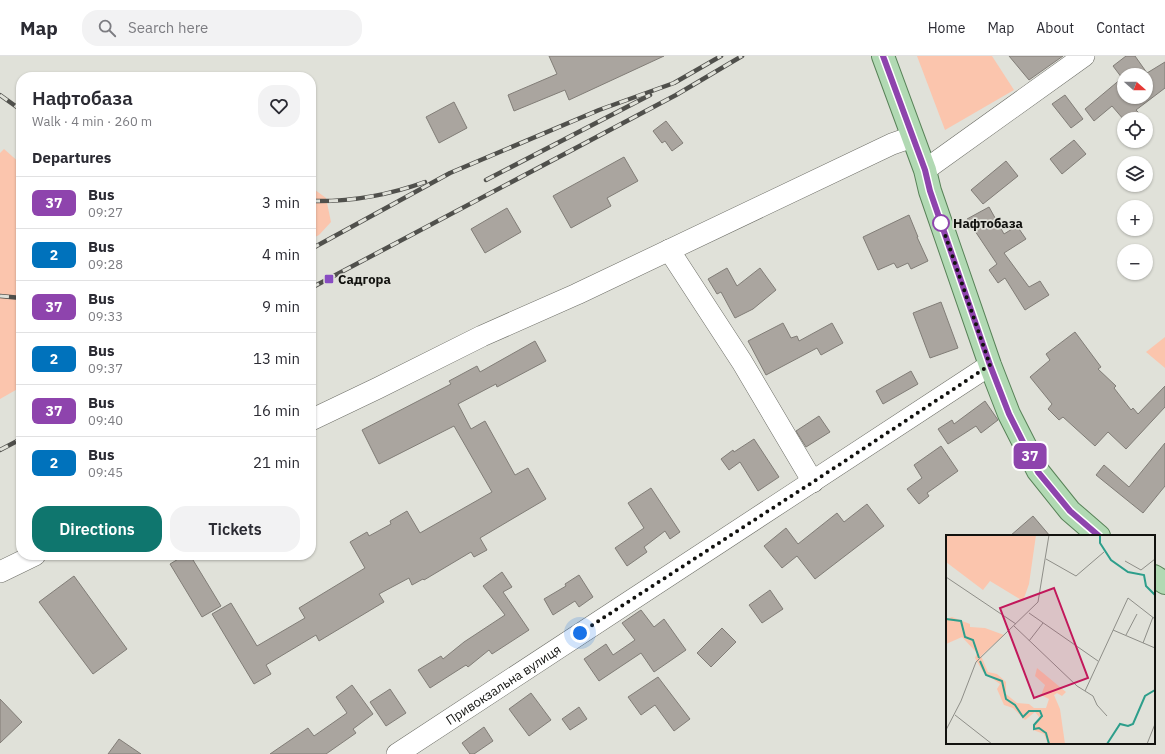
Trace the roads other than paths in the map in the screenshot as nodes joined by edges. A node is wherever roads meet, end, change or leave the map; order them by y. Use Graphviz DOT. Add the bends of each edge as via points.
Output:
graph roads {
  1 [pos="883,56"];
  2 [pos="1084,56"];
  3 [pos="912,137"];
  4 [pos="925,170"];
  5 [pos="669,250"];
  6 [pos="990,365"];
  7 [pos="316,418"];
  8 [pos="813,482"];
  9 [pos="1098,535"];
  10 [pos="25,560"];
  11 [pos="0,572"];
  12 [pos="1155,577"];
  13 [pos="1165,583"];
  14 [pos="397,754"];
  1 -- 3 [label="main road"];
  2 -- 4 [label="street"];
  3 -- 4 [label="main road"];
  3 -- 5 [label="street" via="892,144"];
  4 -- 6 [label="main road"];
  5 -- 7 [label="street" via="482,336"];
  5 -- 8 [label="street" via="742,362"];
  6 -- 8 [label="street, Привокзальна вулиця"];
  6 -- 9 [label="main road" via="1009,414 1038,472 1070,511"];
  8 -- 14 [label="street, Привокзальна вулиця"];
  10 -- 11 [label="street"];
  12 -- 13 [label="main road"];
}
